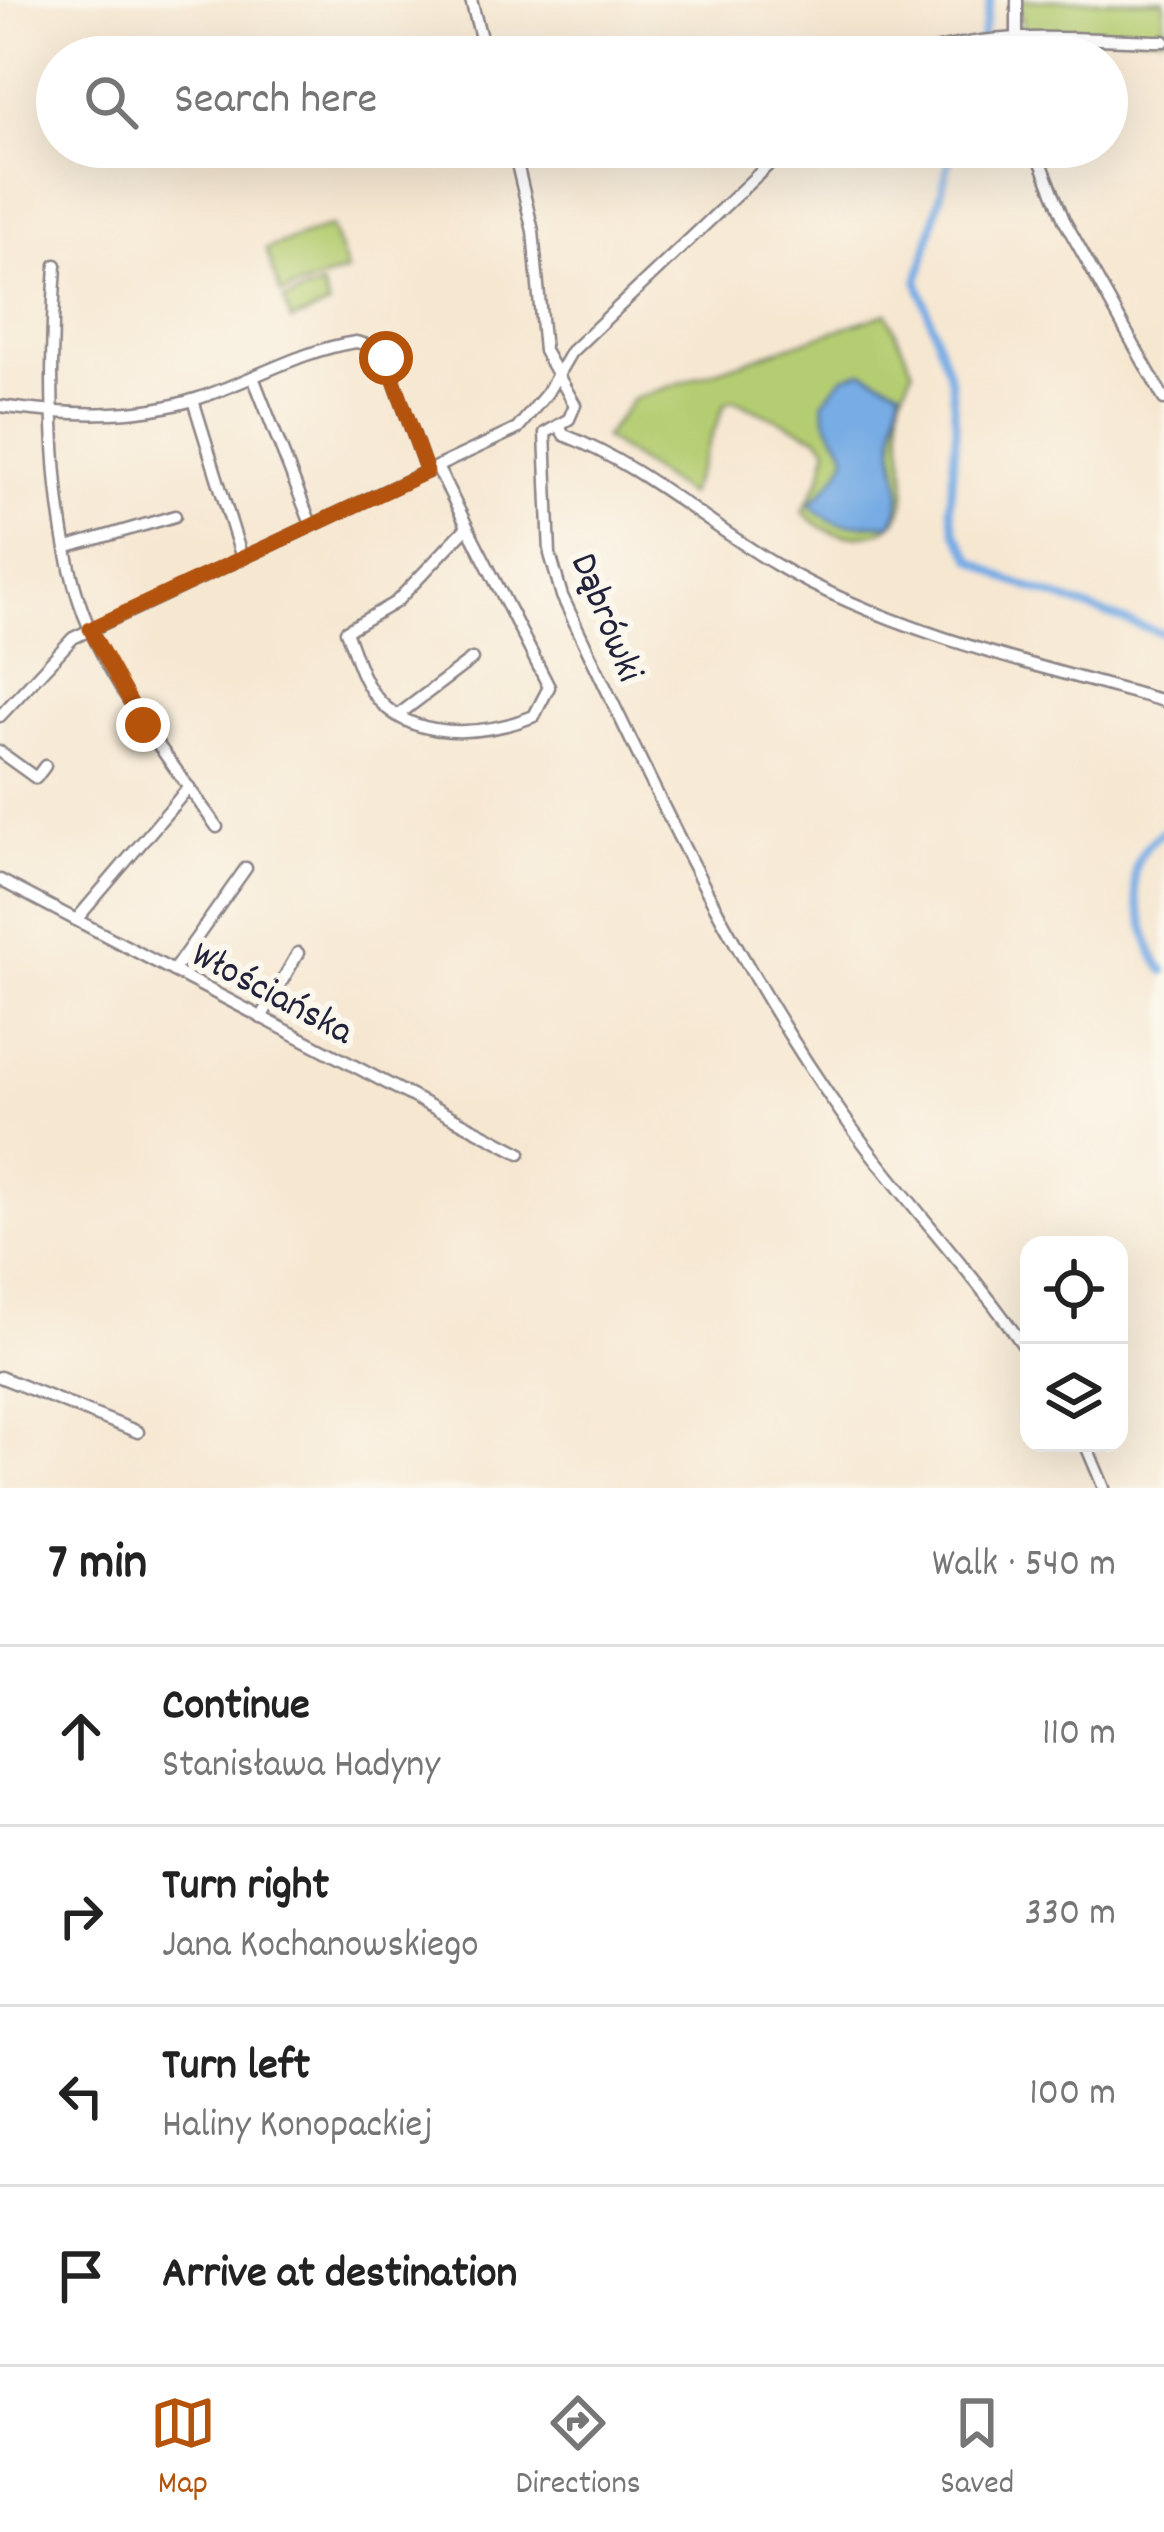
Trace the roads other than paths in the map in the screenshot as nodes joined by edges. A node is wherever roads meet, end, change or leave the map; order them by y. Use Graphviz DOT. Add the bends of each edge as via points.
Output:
graph roads {
  1 [pos="471,0"];
  2 [pos="1017,0"];
  3 [pos="480,36"];
  4 [pos="1015,36"];
  5 [pos="1128,41"];
  6 [pos="1164,41"];
  7 [pos="518,168"];
  8 [pos="765,168"];
  9 [pos="1043,168"];
  10 [pos="56,265"];
  11 [pos="543,347"];
  12 [pos="575,348"];
  13 [pos="557,373"];
  14 [pos="253,377"];
  15 [pos="547,393"];
  16 [pos="571,395"];
  17 [pos="1164,399"];
  18 [pos="193,400"];
  19 [pos="0,406"];
  20 [pos="53,413"];
  21 [pos="559,425"];
  22 [pos="432,470"];
  23 [pos="175,516"];
  24 [pos="311,524"];
  25 [pos="467,527"];
  26 [pos="68,547"];
  27 [pos="242,558"];
  28 [pos="90,629"];
  29 [pos="472,659"];
  30 [pos="1164,701"];
  31 [pos="398,715"];
  32 [pos="0,716"];
  33 [pos="0,752"];
  34 [pos="45,766"];
  35 [pos="188,787"];
  36 [pos="217,826"];
  37 [pos="246,868"];
  38 [pos="0,881"];
  39 [pos="76,920"];
  40 [pos="298,953"];
  41 [pos="173,971"];
  42 [pos="261,1018"];
  43 [pos="520,1153"];
  44 [pos="1022,1344"];
  45 [pos="0,1376"];
  46 [pos="138,1432"];
  47 [pos="1088,1452"];
  48 [pos="1104,1488"];
  1 -- 3 [label="street"];
  2 -- 4 [label="street"];
  5 -- 6 [label="street"];
  7 -- 11 [label="street" via="533,231"];
  8 -- 12 [label="street"];
  9 -- 17 [label="street"];
  10 -- 20 [label="street"];
  11 -- 12 [label="street" via="556,356"];
  11 -- 13 [label="street"];
  12 -- 13 [label="street"];
  13 -- 15 [label="street"];
  13 -- 16 [label="street"];
  14 -- 18 [label="street"];
  14 -- 22 [label="street" via="356,342 376,346"];
  14 -- 24 [label="street"];
  15 -- 16 [label="street"];
  15 -- 22 [label="street" via="524,423"];
  16 -- 21 [label="street" via="574,413"];
  18 -- 20 [label="street" via="123,413"];
  18 -- 27 [label="street"];
  19 -- 20 [label="street"];
  20 -- 26 [label="street"];
  21 -- 30 [label="street" via="801,578 969,646"];
  21 -- 44 [label="street, Dąbrówki" via="545,436 550,554 562,596 717,915 843,1116"];
  22 -- 24 [label="street"];
  22 -- 25 [label="street"];
  23 -- 26 [label="street"];
  24 -- 27 [label="street"];
  25 -- 31 [label="street" via="396,602 346,631 374,695"];
  25 -- 31 [label="street" via="549,687 534,716 522,721 439,731"];
  26 -- 28 [label="street"];
  27 -- 28 [label="street"];
  28 -- 32 [label="street" via="53,653"];
  28 -- 35 [label="street"];
  29 -- 31 [label="street"];
  33 -- 34 [label="street" via="36,778"];
  35 -- 36 [label="street"];
  35 -- 39 [label="street"];
  37 -- 41 [label="street"];
  38 -- 39 [label="street, Włościańska"];
  39 -- 41 [label="street, Włościańska"];
  40 -- 42 [label="street"];
  41 -- 42 [label="street, Włościańska"];
  42 -- 43 [label="street, Włościańska"];
  45 -- 46 [label="street"];
  47 -- 48 [label="street"];
}
